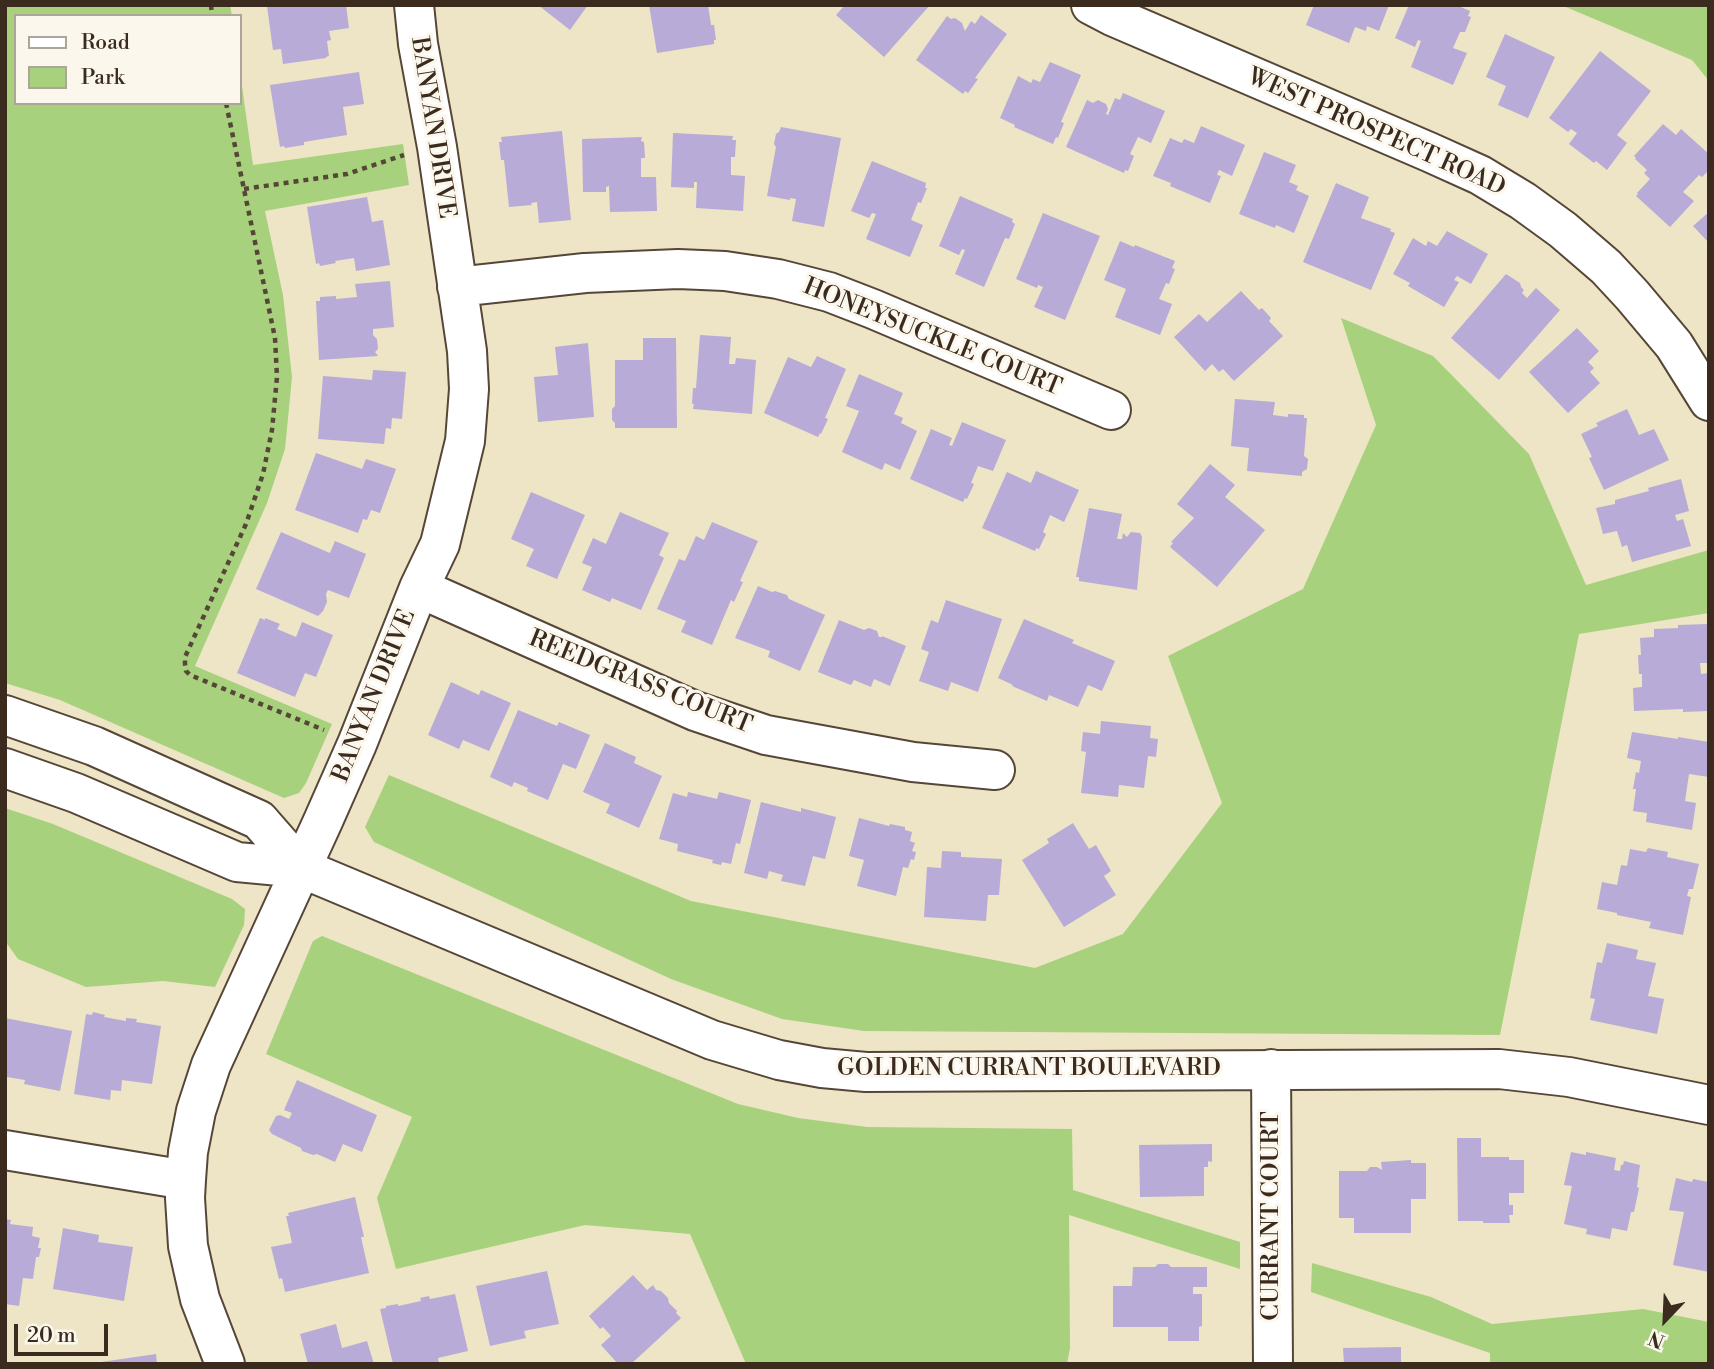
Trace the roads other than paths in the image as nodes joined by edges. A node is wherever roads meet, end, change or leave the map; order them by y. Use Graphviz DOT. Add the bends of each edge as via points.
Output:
graph roads {
  1 [pos="414,5"];
  2 [pos="1091,5"];
  3 [pos="457,287"];
  4 [pos="1709,401"];
  5 [pos="1111,410"];
  6 [pos="419,588"];
  7 [pos="5,715"];
  8 [pos="5,768"];
  9 [pos="995,770"];
  10 [pos="301,868"];
  11 [pos="1271,1069"];
  12 [pos="1709,1105"];
  13 [pos="5,1150"];
  14 [pos="186,1181"];
  15 [pos="225,1364"];
  16 [pos="1273,1364"];
  1 -- 3 [label="street, BANYAN DRIVE"];
  2 -- 4 [label="street, WEST PROSPECT ROAD" via="1480,175 1523,201 1563,230 1633,295 1674,345"];
  3 -- 5 [label="street, HONEYSUCKLE COURT" via="678,269 778,279 873,309"];
  3 -- 6 [label="street, BANYAN DRIVE" via="467,351 465,441 440,544"];
  6 -- 9 [label="street, REEDGRASS COURT" via="695,711 766,735 913,762"];
  6 -- 10 [label="street, BANYAN DRIVE"];
  7 -- 10 [label="street, GOLDEN CURRANT BOULEVARD" via="94,746 259,820"];
  8 -- 10 [label="street, GOLDEN CURRANT BOULEVARD" via="76,793 236,863"];
  10 -- 11 [label="street, GOLDEN CURRANT BOULEVARD" via="712,1040 779,1060 866,1072"];
  10 -- 14 [label="street, BANYAN DRIVE" via="211,1065 196,1111"];
  11 -- 12 [label="street, GOLDEN CURRANT BOULEVARD" via="1499,1069 1569,1077"];
  11 -- 16 [label="street, CURRANT COURT"];
  13 -- 14 [label="street"];
  14 -- 15 [label="street, BANYAN DRIVE" via="188,1247 200,1299"];
}
